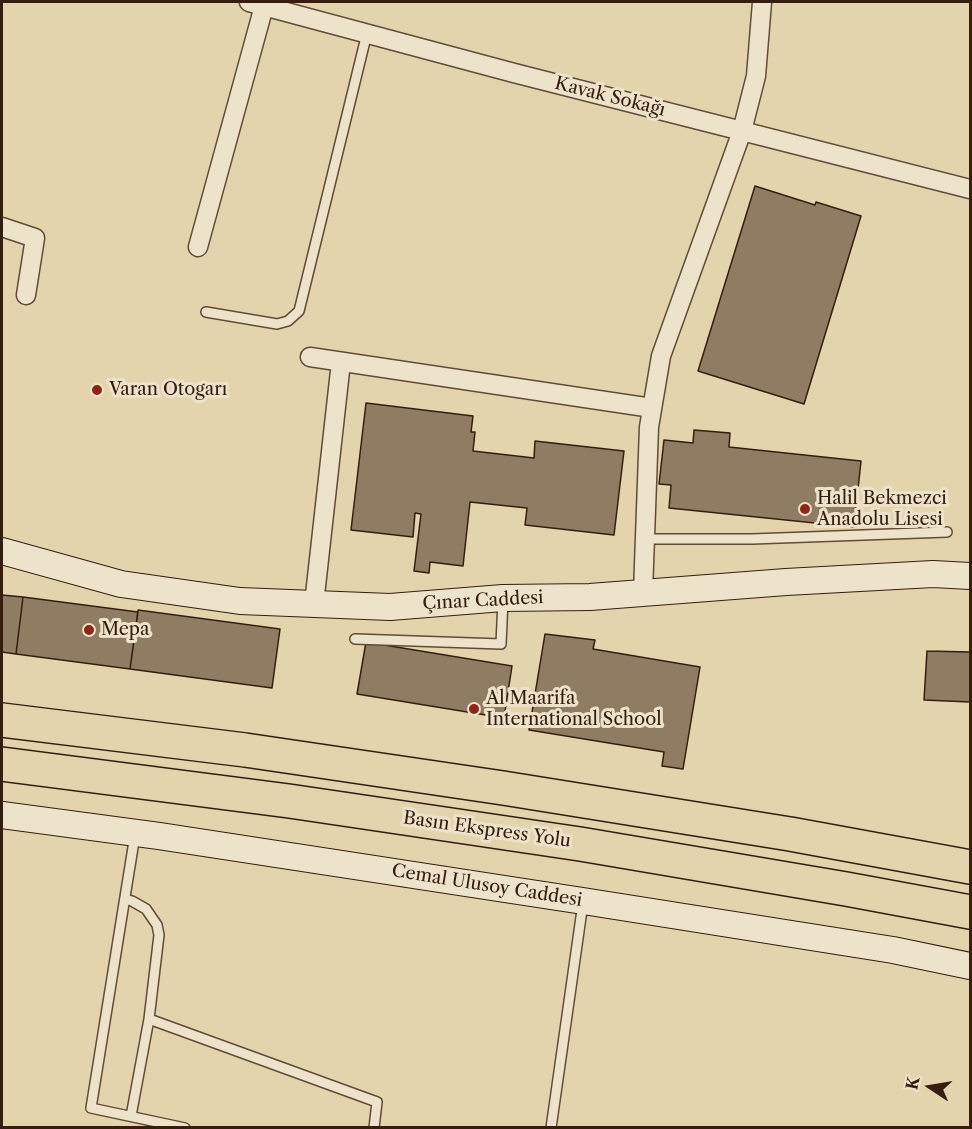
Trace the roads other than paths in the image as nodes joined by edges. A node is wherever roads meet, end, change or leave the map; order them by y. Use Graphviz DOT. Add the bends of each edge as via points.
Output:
graph roads {
  1 [pos="762,2"];
  2 [pos="257,4"];
  3 [pos="367,33"];
  4 [pos="742,131"];
  5 [pos="970,189"];
  6 [pos="2,227"];
  7 [pos="198,247"];
  8 [pos="26,295"];
  9 [pos="206,312"];
  10 [pos="310,357"];
  11 [pos="341,362"];
  12 [pos="652,408"];
  13 [pos="947,532"];
  14 [pos="645,540"];
  15 [pos="2,551"];
  16 [pos="970,576"];
  17 [pos="643,592"];
  18 [pos="503,598"];
  19 [pos="314,604"];
  20 [pos="355,639"];
  21 [pos="2,720"];
  22 [pos="2,764"];
  23 [pos="2,815"];
  24 [pos="135,833"];
  25 [pos="970,867"];
  26 [pos="124,899"];
  27 [pos="583,901"];
  28 [pos="970,912"];
  29 [pos="970,966"];
  30 [pos="149,1019"];
  31 [pos="130,1116"];
  32 [pos="185,1128"];
  33 [pos="374,1128"];
  34 [pos="551,1128"];
  1 -- 4 [label="street" via="756,76"];
  2 -- 3 [label="street, Kavak Sokağı"];
  2 -- 7 [label="street"];
  3 -- 4 [label="street, Kavak Sokağı"];
  3 -- 9 [label="lane" via="299,311 288,321 277,324"];
  4 -- 5 [label="street, Kavak Sokağı"];
  4 -- 12 [label="street" via="661,356"];
  6 -- 8 [label="street" via="35,238"];
  10 -- 11 [label="street"];
  11 -- 12 [label="street"];
  11 -- 19 [label="street"];
  12 -- 14 [label="street"];
  13 -- 14 [label="lane"];
  14 -- 17 [label="street"];
  15 -- 19 [label="main road, Çınar Caddesi" via="121,584 240,601"];
  16 -- 17 [label="main road, Çınar Caddesi" via="933,574"];
  17 -- 18 [label="main road, Çınar Caddesi"];
  18 -- 19 [label="main road, Çınar Caddesi" via="390,607"];
  18 -- 20 [label="lane" via="501,644"];
  21 -- 25 [label="highway" via="503,788"];
  22 -- 28 [label="highway, Basın Ekspress Yolu" via="569,842"];
  23 -- 24 [label="main road, Cemal Ulusoy Caddesi"];
  24 -- 26 [label="lane"];
  24 -- 27 [label="main road, Cemal Ulusoy Caddesi"];
  26 -- 30 [label="lane" via="146,909 157,925"];
  26 -- 31 [label="lane" via="91,1108"];
  27 -- 29 [label="main road, Cemal Ulusoy Caddesi"];
  27 -- 34 [label="lane"];
  30 -- 31 [label="lane"];
  30 -- 33 [label="lane" via="377,1102"];
  31 -- 32 [label="lane"];
}
